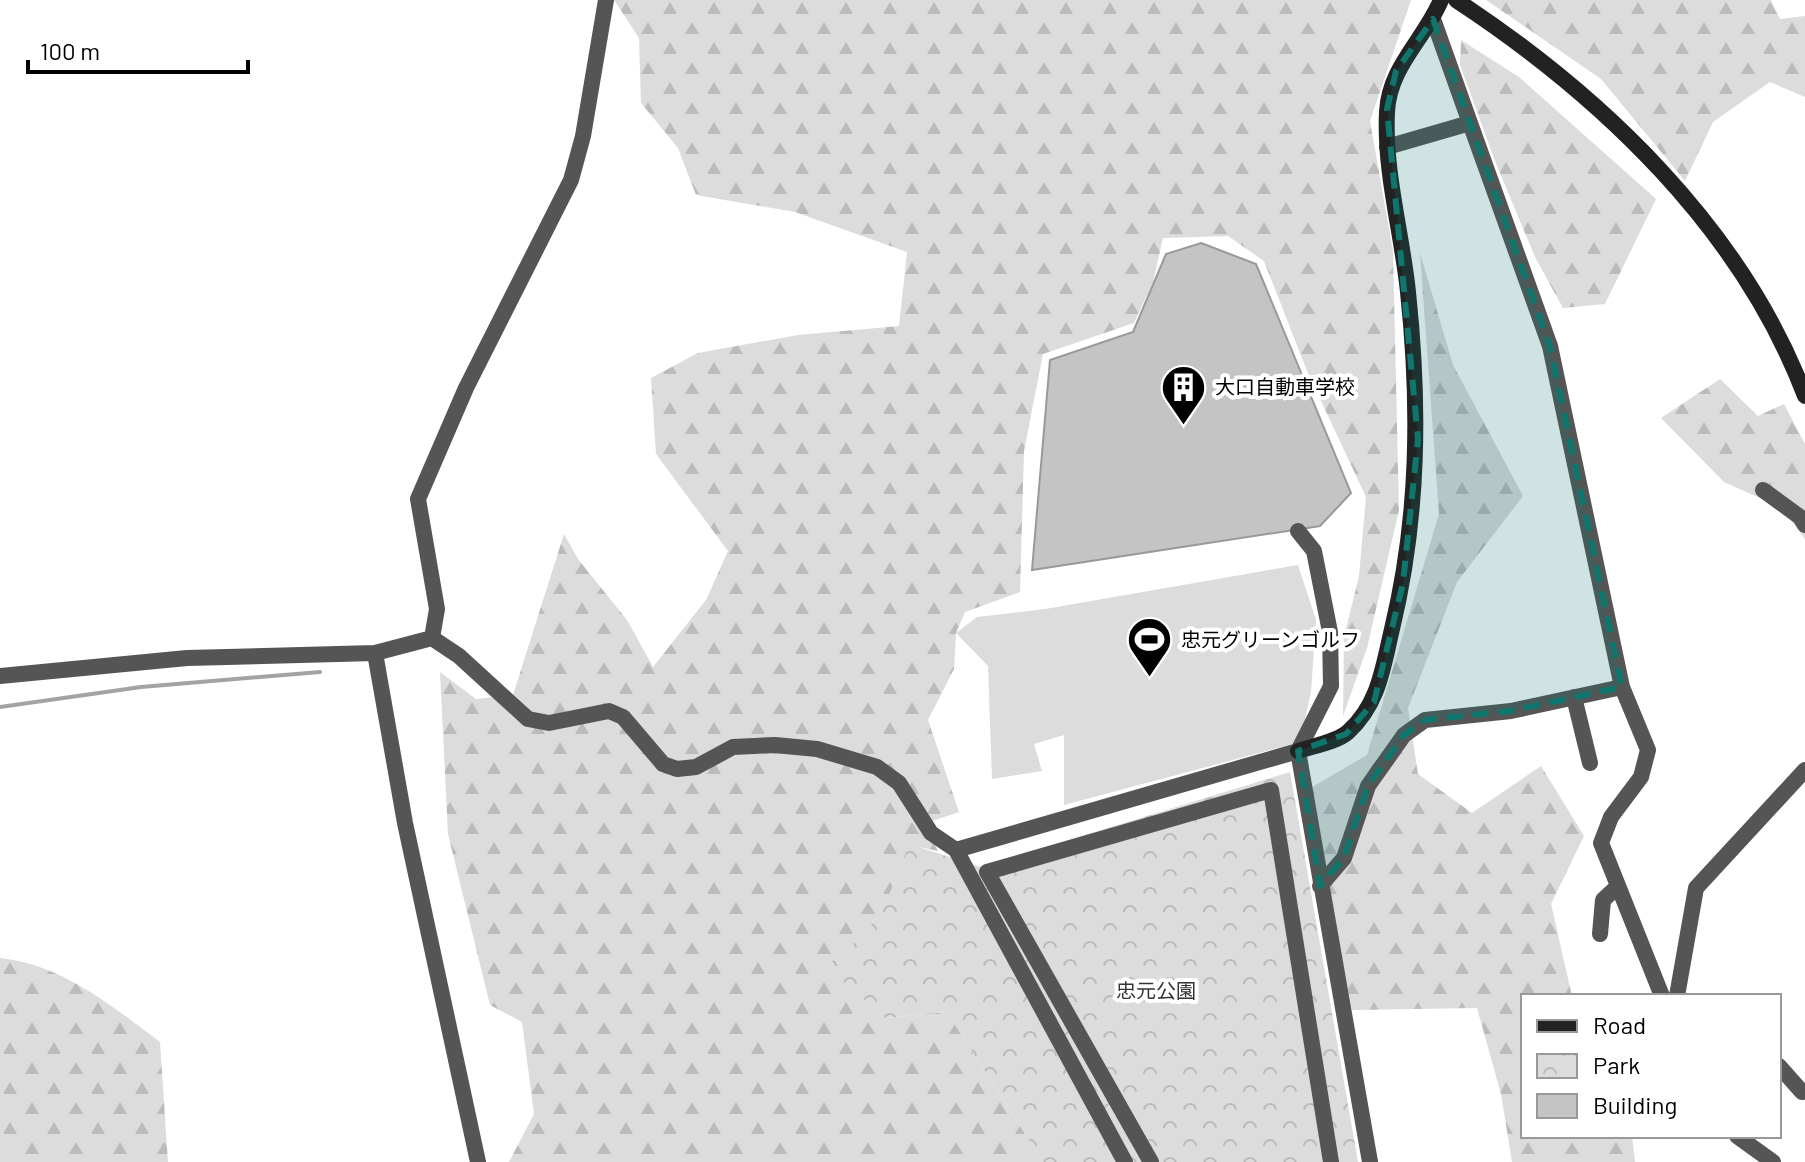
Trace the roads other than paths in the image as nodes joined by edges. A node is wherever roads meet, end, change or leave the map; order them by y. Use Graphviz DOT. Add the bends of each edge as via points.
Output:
graph roads {
  1 [pos="606,0"];
  2 [pos="1441,0"];
  3 [pos="1456,0"];
  4 [pos="1433,19"];
  5 [pos="1470,123"];
  6 [pos="1387,147"];
  7 [pos="1805,396"];
  8 [pos="1763,490"];
  9 [pos="1805,525"];
  10 [pos="1298,531"];
  11 [pos="432,638"];
  12 [pos="375,653"];
  13 [pos="0,676"];
  14 [pos="1622,687"];
  15 [pos="1574,697"];
  16 [pos="1298,751"];
  17 [pos="1590,763"];
  18 [pos="1805,770"];
  19 [pos="956,850"];
  20 [pos="1320,886"];
  21 [pos="1616,888"];
  22 [pos="1600,934"];
  23 [pos="1661,994"];
  24 [pos="1677,994"];
  25 [pos="1781,1068"];
  26 [pos="1802,1092"];
  27 [pos="1740,1138"];
  28 [pos="478,1162"];
  29 [pos="1125,1162"];
  30 [pos="1151,1162"];
  31 [pos="1331,1162"];
  32 [pos="1370,1162"];
  33 [pos="1773,1162"];
  1 -- 11 [label="street" via="571,180 466,388 418,499 437,609"];
  2 -- 4 [label="street"];
  3 -- 7 [label="street" via="1512,37 1607,115 1679,192 1742,274 1791,358"];
  4 -- 5 [label="street"];
  4 -- 6 [label="street" via="1396,71 1387,109"];
  5 -- 6 [label="street"];
  5 -- 14 [label="street" via="1550,346"];
  6 -- 16 [label="street" via="1408,292 1418,439 1403,583 1374,702 1346,734"];
  8 -- 9 [label="street"];
  10 -- 16 [label="street" via="1314,551 1330,632 1331,686"];
  11 -- 12 [label="street"];
  11 -- 19 [label="street" via="528,719 549,723 609,711 623,717 663,764 677,769 696,767 733,747 775,745 817,749 877,767 899,783 931,833"];
  12 -- 13 [label="street" via="187,658"];
  12 -- 28 [label="street" via="414,868"];
  14 -- 15 [label="street"];
  14 -- 21 [label="street" via="1648,750 1641,777 1611,817 1601,843"];
  15 -- 17 [label="street"];
  15 -- 20 [label="street" via="1511,711 1425,720 1404,735 1368,786 1344,858"];
  16 -- 19 [label="street"];
  16 -- 20 [label="street"];
  18 -- 24 [label="street" via="1696,888"];
  19 -- 29 [label="street"];
  20 -- 32 [label="street"];
  21 -- 22 [label="street" via="1603,900"];
  21 -- 23 [label="street"];
  25 -- 26 [label="street"];
  27 -- 33 [label="street"];
  30 -- 31 [label="street" via="987,872 1271,790"];
}
